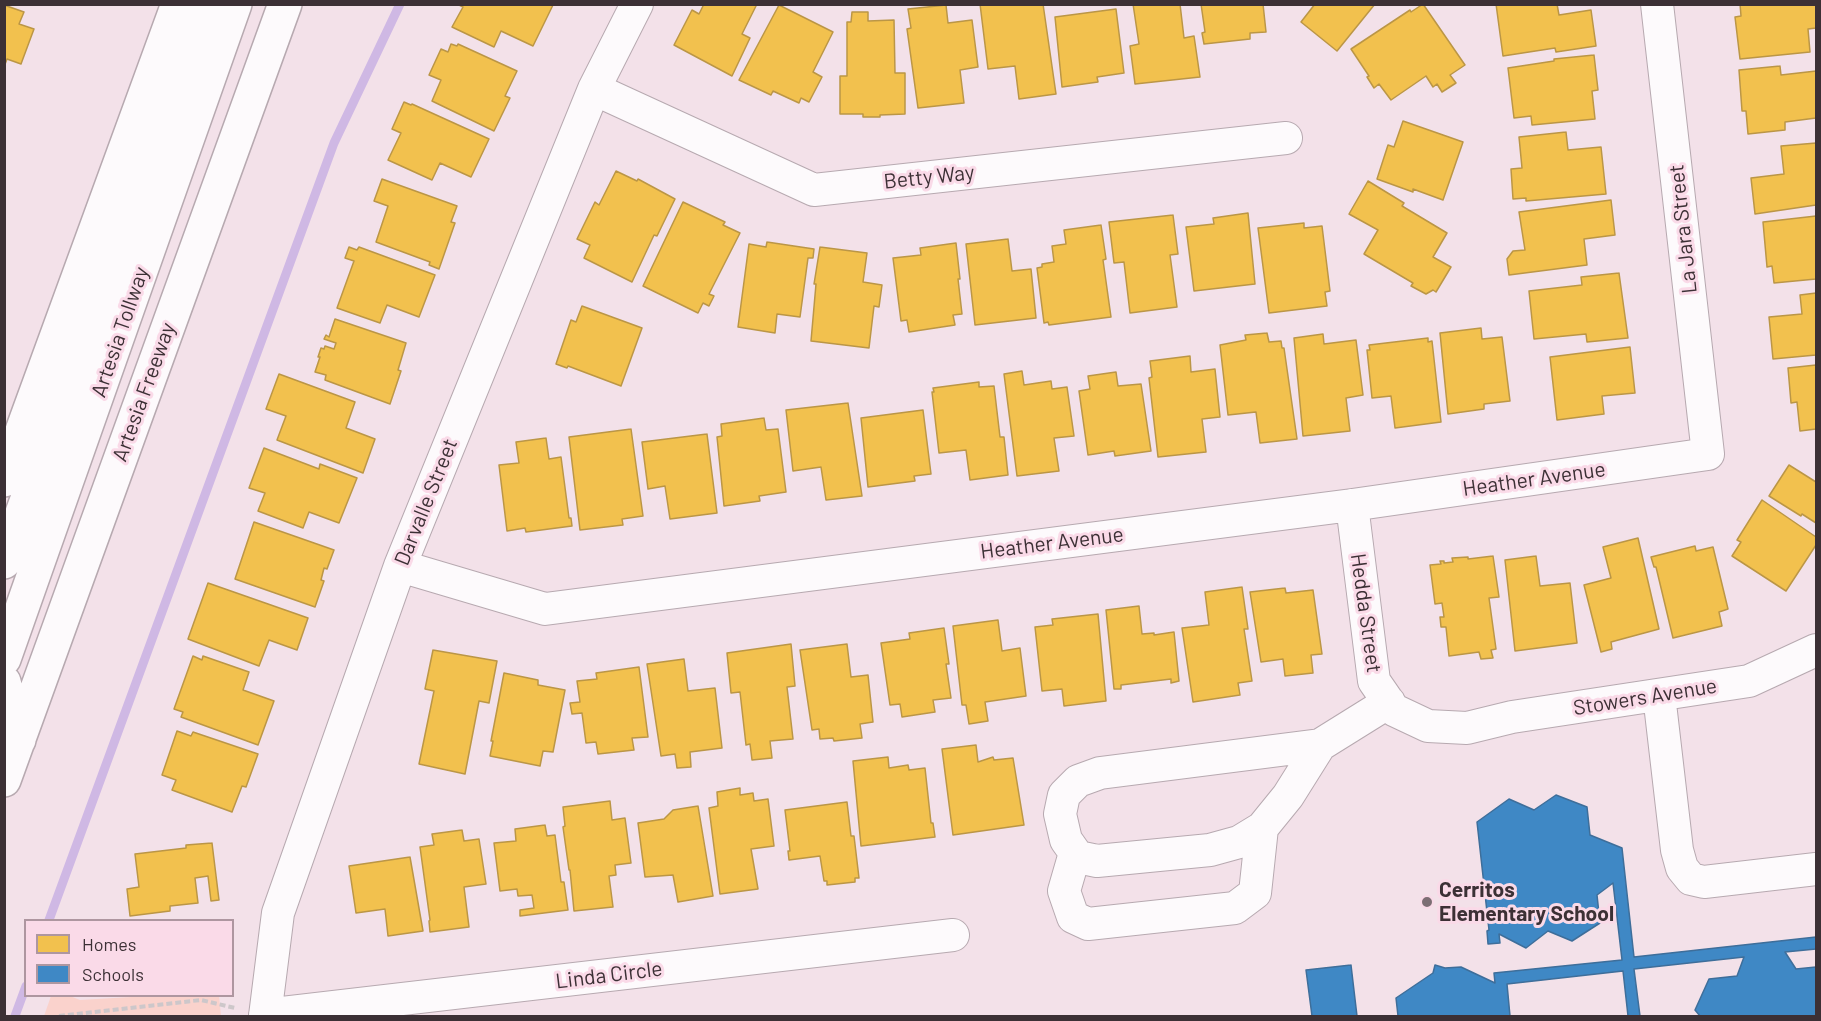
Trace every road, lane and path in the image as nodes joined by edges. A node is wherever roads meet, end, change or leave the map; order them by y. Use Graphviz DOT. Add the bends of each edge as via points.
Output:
graph roads {
  1 [pos="177,4"];
  2 [pos="209,4"];
  3 [pos="235,4"];
  4 [pos="285,4"];
  5 [pos="299,4"];
  6 [pos="637,4"];
  7 [pos="1658,4"];
  8 [pos="270,44"];
  9 [pos="594,89"];
  10 [pos="1286,138"];
  11 [pos="1708,454"];
  12 [pos="4,480"];
  13 [pos="1352,505"];
  14 [pos="4,562"];
  15 [pos="400,566"];
  16 [pos="1816,650"];
  17 [pos="4,659"];
  18 [pos="4,682"];
  19 [pos="1659,694"];
  20 [pos="1389,702"];
  21 [pos="1467,728"];
  22 [pos="19,740"];
  23 [pos="1320,745"];
  24 [pos="4,780"];
  25 [pos="1262,828"];
  26 [pos="1075,854"];
  27 [pos="1816,869"];
  28 [pos="953,935"];
  29 [pos="265,1016"];
  30 [pos="59,1017"];
  1 -- 12 [label="highway"];
  2 -- 14 [label="highway, Artesia Tollway"];
  3 -- 17 [label="highway, Artesia Tollway"];
  4 -- 8 [label="highway, Artesia Freeway"];
  5 -- 8 [label="highway"];
  6 -- 9 [label="street, Darvalle Street"];
  7 -- 11 [label="street, La Jara Street"];
  8 -- 22 [label="highway, Artesia Freeway"];
  9 -- 10 [label="street, Betty Way" via="814,190"];
  9 -- 15 [label="street, Darvalle Street"];
  11 -- 13 [label="street, Heather Avenue"];
  13 -- 15 [label="street, Heather Avenue" via="545,609"];
  13 -- 20 [label="street, Hedda Street" via="1374,681"];
  15 -- 29 [label="street, Darvalle Street" via="278,913"];
  16 -- 19 [label="street, Stowers Avenue" via="1749,681"];
  18 -- 22 [label="highway"];
  19 -- 21 [label="street, Stowers Avenue"];
  19 -- 27 [label="street" via="1677,850 1691,879 1704,882"];
  20 -- 21 [label="street, Hedda Street" via="1394,710 1428,726"];
  20 -- 23 [label="street"];
  22 -- 24 [label="highway, Artesia Freeway"];
  23 -- 25 [label="street"];
  23 -- 26 [label="street" via="1100,773 1078,782 1064,795 1060,814 1066,840"];
  25 -- 26 [label="street" via="1239,842 1210,850 1097,861"];
  25 -- 26 [label="street" via="1255,892 1235,908 1088,924 1073,918 1064,891"];
  28 -- 29 [label="street, Linda Circle"];
  29 -- 30 [label="path" via="201,1000"];
}
